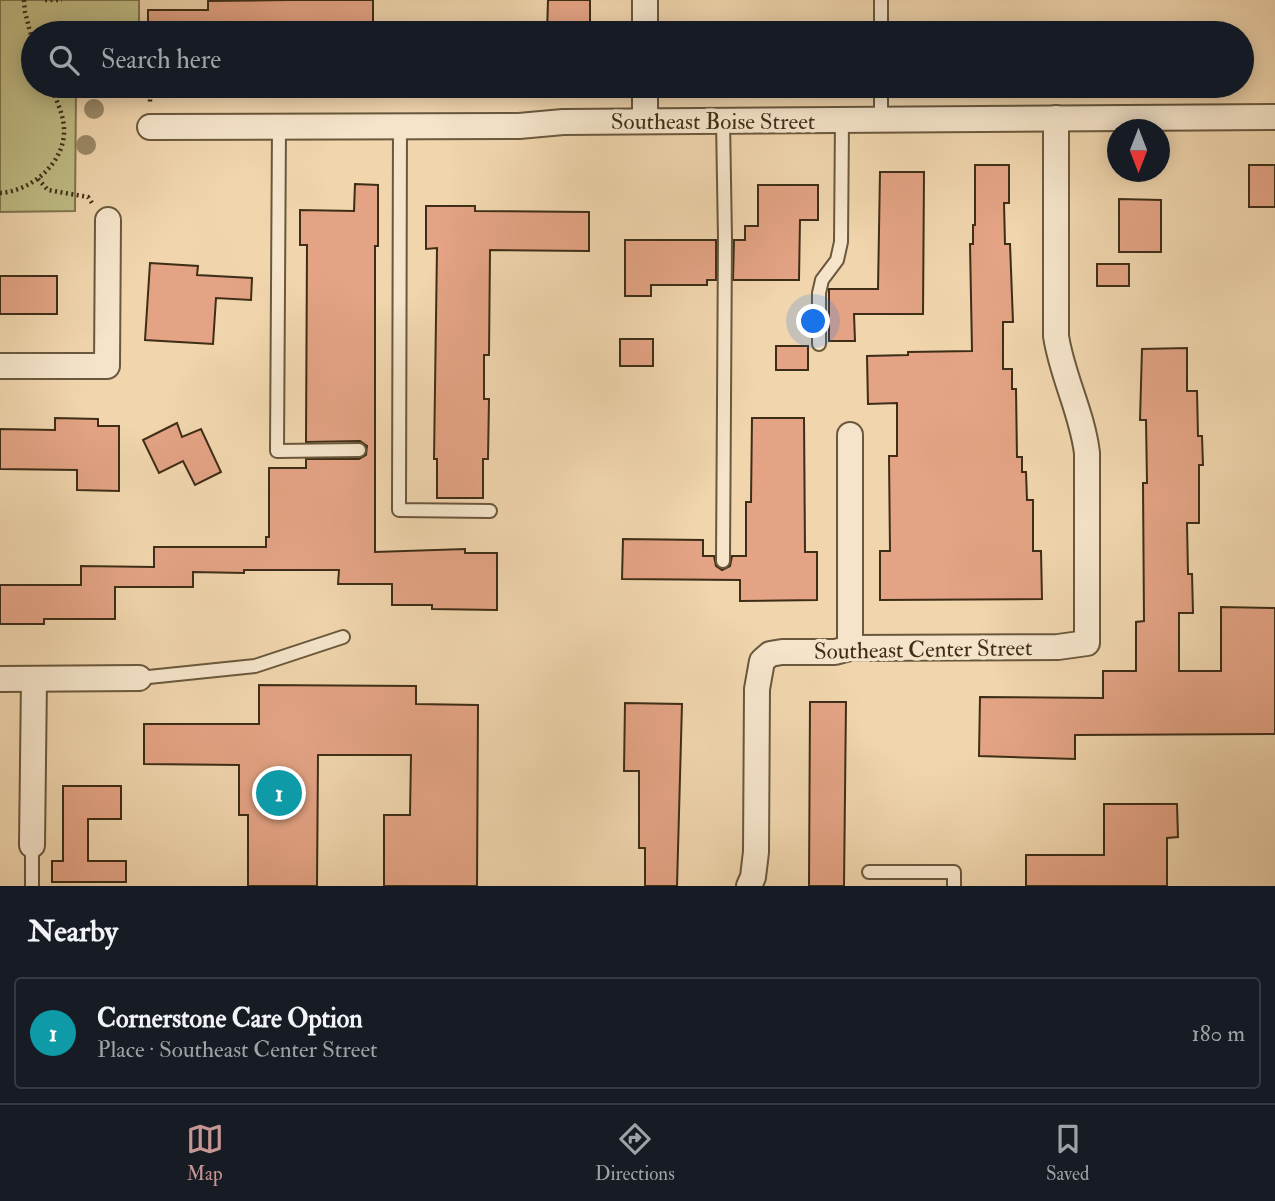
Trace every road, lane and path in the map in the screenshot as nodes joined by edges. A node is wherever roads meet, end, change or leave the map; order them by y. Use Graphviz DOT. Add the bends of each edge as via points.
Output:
graph roads {
  1 [pos="24,0"];
  2 [pos="45,0"];
  3 [pos="62,0"];
  4 [pos="645,0"];
  5 [pos="880,0"];
  6 [pos="27,21"];
  7 [pos="645,21"];
  8 [pos="880,21"];
  9 [pos="55,98"];
  10 [pos="645,98"];
  11 [pos="880,98"];
  12 [pos="1275,117"];
  13 [pos="1056,118"];
  14 [pos="880,119"];
  15 [pos="842,120"];
  16 [pos="645,121"];
  17 [pos="723,121"];
  18 [pos="279,126"];
  19 [pos="400,126"];
  20 [pos="150,127"];
  21 [pos="38,180"];
  22 [pos="0,193"];
  23 [pos="108,220"];
  24 [pos="819,344"];
  25 [pos="0,366"];
  26 [pos="850,435"];
  27 [pos="359,450"];
  28 [pos="490,511"];
  29 [pos="723,561"];
  30 [pos="343,637"];
  31 [pos="850,648"];
  32 [pos="139,678"];
  33 [pos="0,679"];
  34 [pos="34,679"];
  35 [pos="32,845"];
  36 [pos="869,872"];
  37 [pos="32,886"];
  38 [pos="749,886"];
  39 [pos="954,886"];
  1 -- 6 [label="path"];
  2 -- 3 [label="path"];
  4 -- 7 [label="street"];
  5 -- 8 [label="lane"];
  9 -- 21 [label="path" via="64,136 51,165"];
  10 -- 16 [label="street"];
  11 -- 14 [label="lane"];
  12 -- 13 [label="street, Southeast Boise Street"];
  13 -- 14 [label="street, Southeast Boise Street"];
  13 -- 31 [label="street, Southeast Center Street" via="1056,335 1087,453 1087,643"];
  14 -- 15 [label="street, Southeast Boise Street"];
  15 -- 17 [label="street, Southeast Boise Street"];
  15 -- 24 [label="lane" via="841,242 819,293"];
  16 -- 17 [label="street, Southeast Boise Street"];
  16 -- 19 [label="street, Southeast Boise Street"];
  17 -- 29 [label="lane"];
  18 -- 19 [label="street, Southeast Boise Street"];
  18 -- 20 [label="street, Southeast Boise Street"];
  18 -- 27 [label="lane" via="277,451"];
  19 -- 28 [label="lane" via="399,510"];
  21 -- 22 [label="path"];
  21 -- 23 [label="path" via="48,190 88,197 93,219"];
  23 -- 25 [label="street" via="107,366"];
  26 -- 31 [label="street"];
  30 -- 32 [label="lane" via="255,666"];
  31 -- 38 [label="street, Southeast Center Street" via="782,652 770,654 762,662 757,689 756,852"];
  32 -- 34 [label="street"];
  33 -- 34 [label="street"];
  34 -- 35 [label="street"];
  35 -- 37 [label="lane"];
  36 -- 39 [label="lane" via="954,872"];
}
